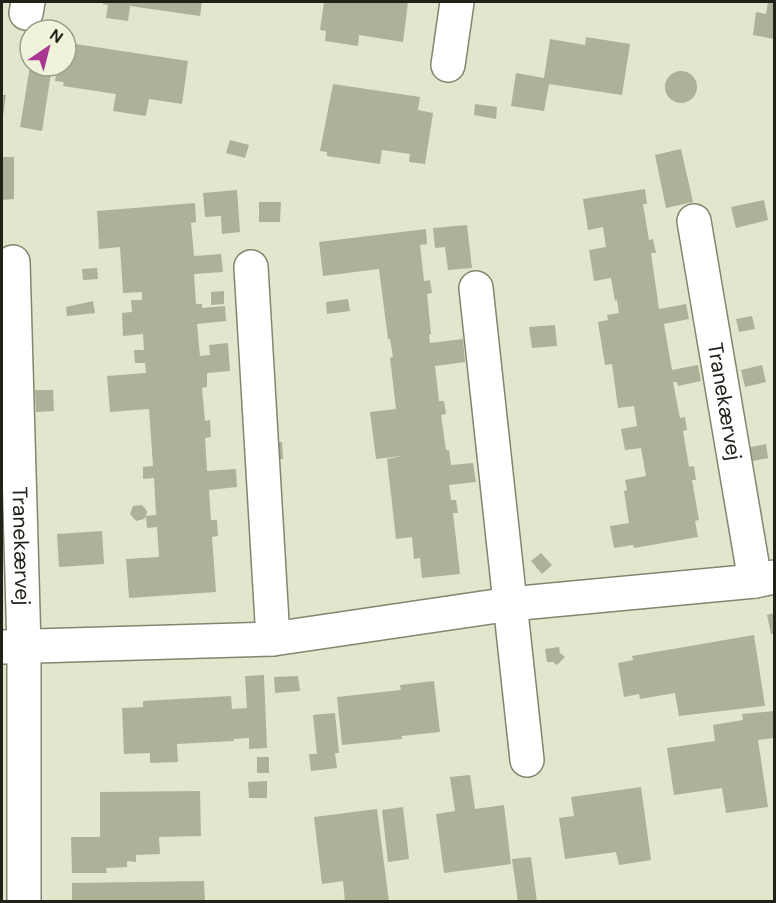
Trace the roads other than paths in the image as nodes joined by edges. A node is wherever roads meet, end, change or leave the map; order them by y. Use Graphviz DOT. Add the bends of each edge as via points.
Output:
graph roads {
  1 [pos="458,2"];
  2 [pos="448,64"];
  3 [pos="694,221"];
  4 [pos="13,262"];
  5 [pos="251,267"];
  6 [pos="476,288"];
  7 [pos="765,579"];
  8 [pos="510,604"];
  9 [pos="273,639"];
  10 [pos="13,647"];
  11 [pos="527,760"];
  12 [pos="24,902"];
  1 -- 2 [label="street"];
  3 -- 7 [label="street, Tranekærvej"];
  4 -- 10 [label="street, Tranekærvej"];
  5 -- 9 [label="street"];
  6 -- 8 [label="street"];
  7 -- 8 [label="street, Tranekærvej"];
  8 -- 9 [label="street, Tranekærvej"];
  8 -- 11 [label="street"];
  9 -- 10 [label="street, Tranekærvej"];
  10 -- 12 [label="street, Tranekærvej"];
}
